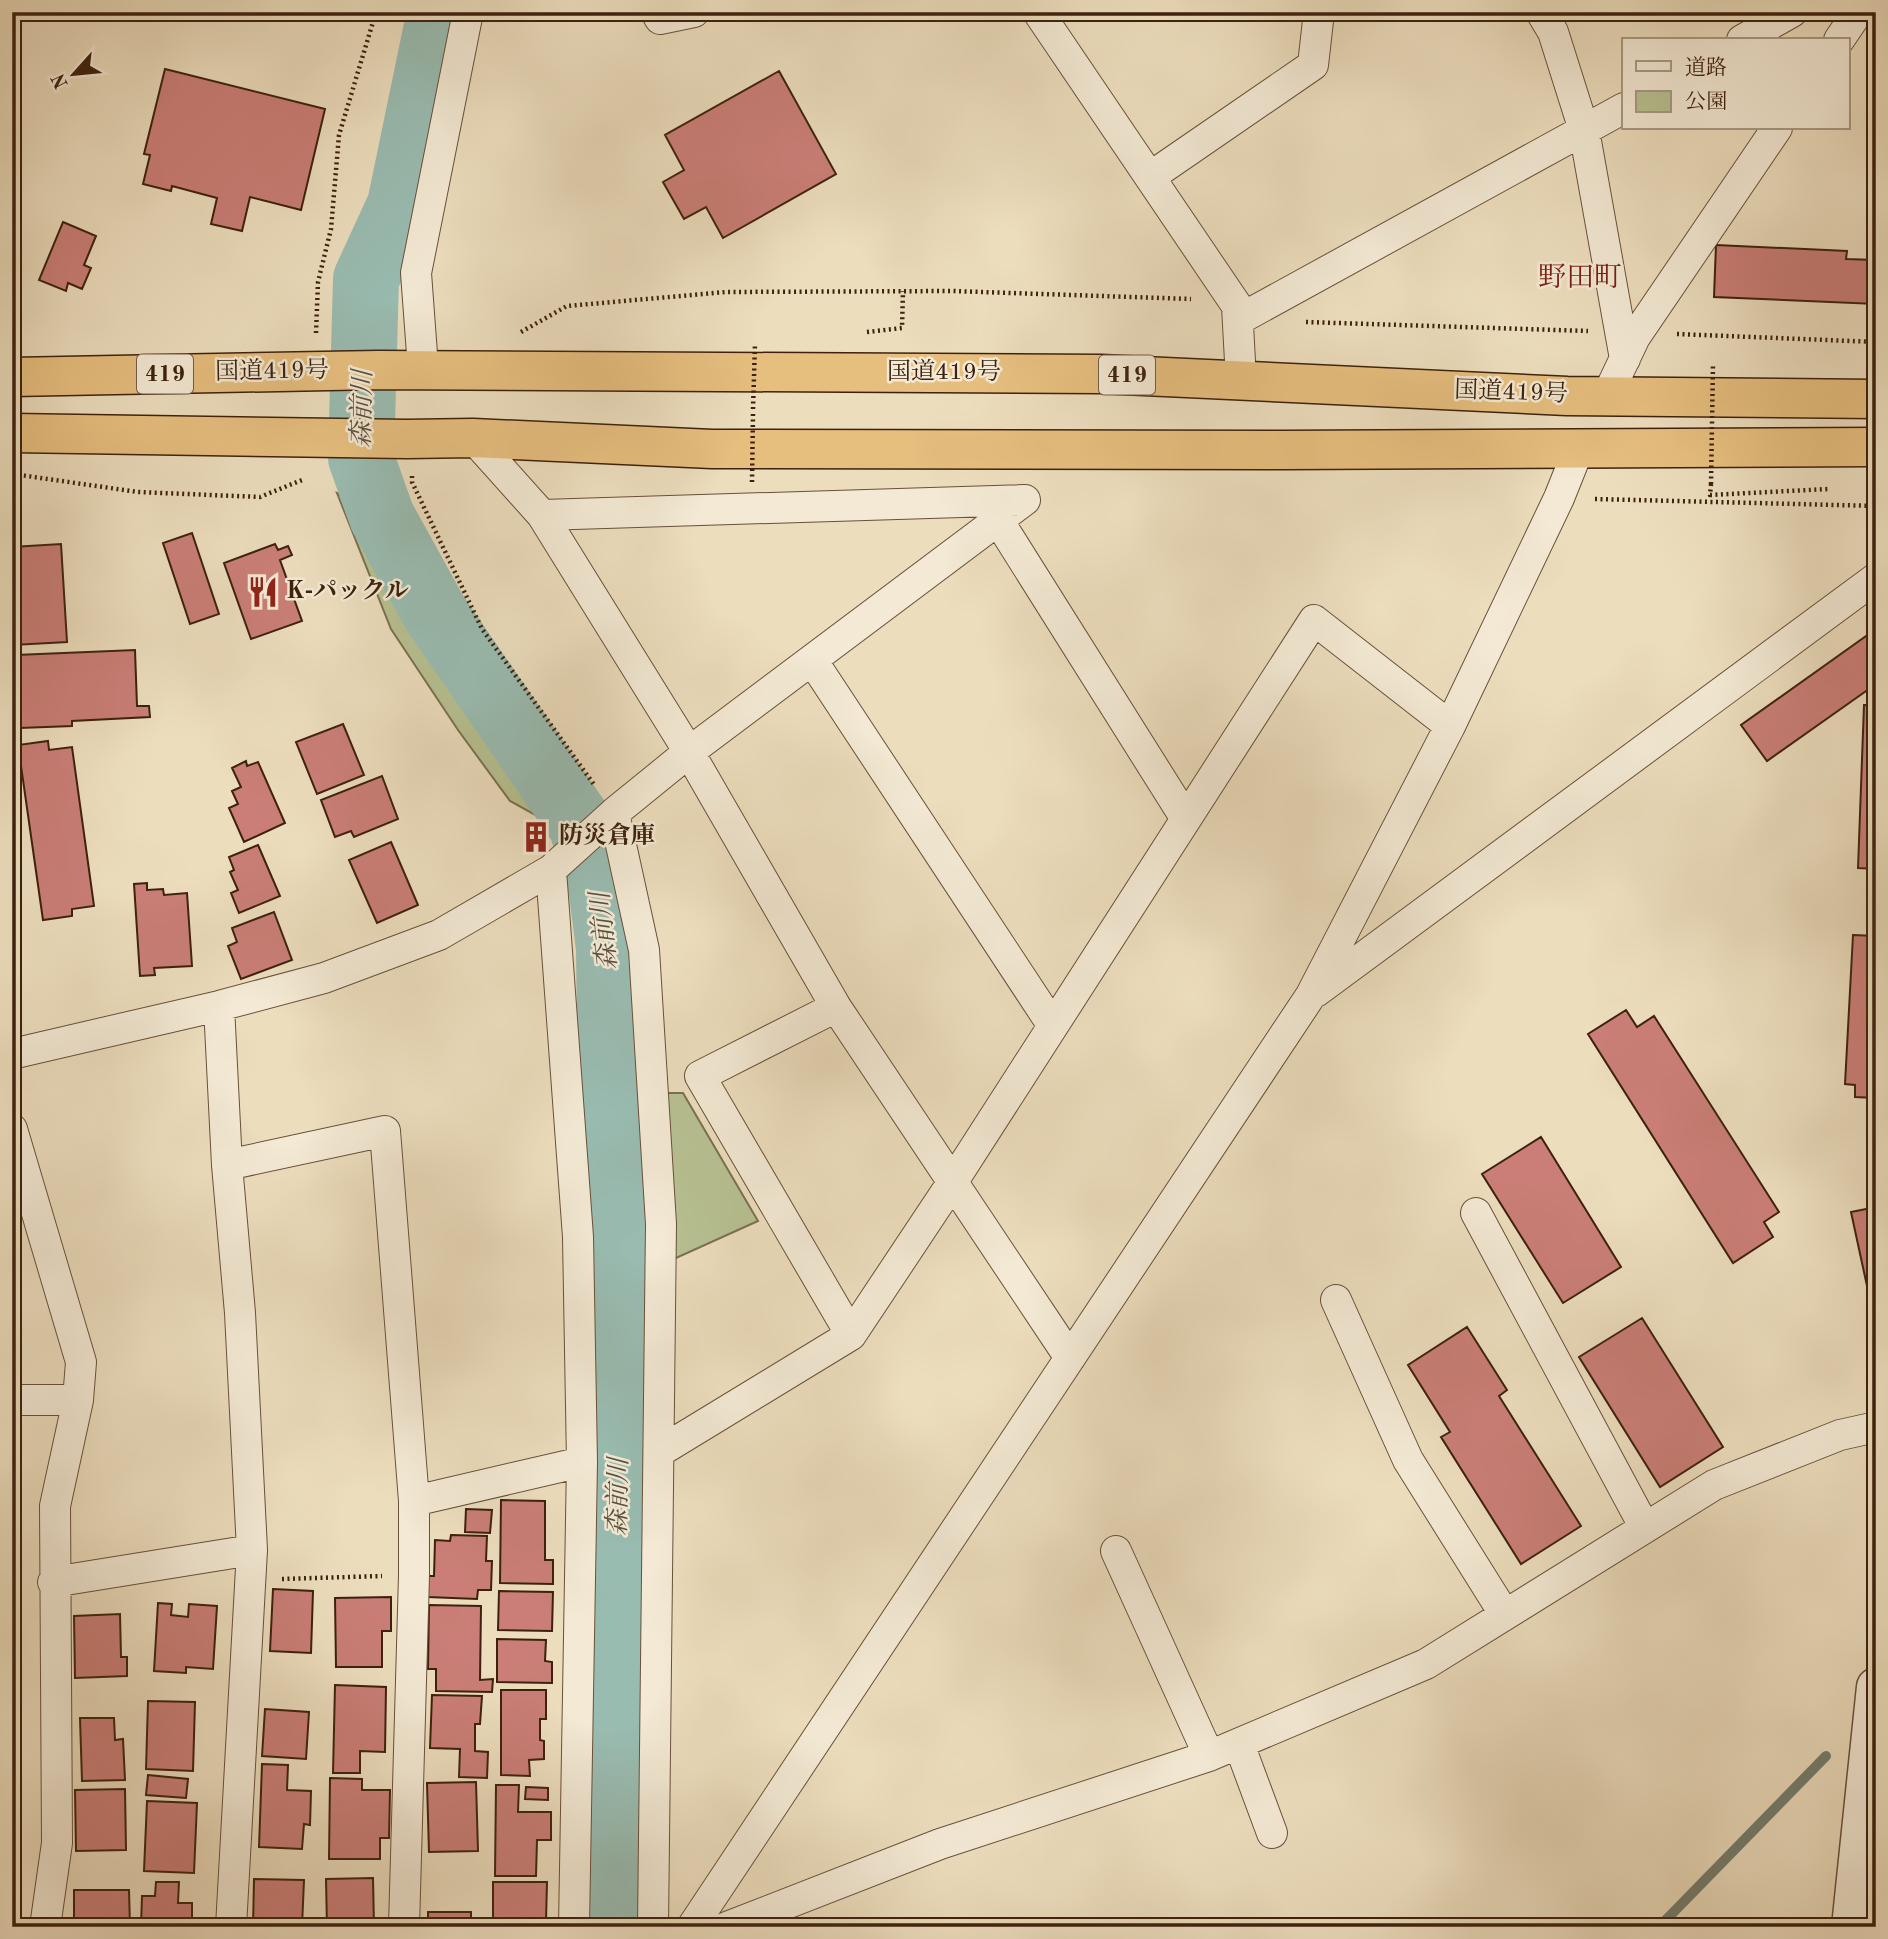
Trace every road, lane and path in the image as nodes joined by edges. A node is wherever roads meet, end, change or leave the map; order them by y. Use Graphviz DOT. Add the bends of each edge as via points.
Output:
graph roads {
  1 [pos="376,12"];
  2 [pos="468,12"];
  3 [pos="656,12"];
  4 [pos="694,12"];
  5 [pos="1038,12"];
  6 [pos="1319,12"];
  7 [pos="1541,12"];
  8 [pos="1791,12"];
  9 [pos="1858,12"];
  10 [pos="1746,38"];
  11 [pos="1840,38"];
  12 [pos="1622,109"];
  13 [pos="1584,130"];
  14 [pos="1776,130"];
  15 [pos="1150,177"];
  16 [pos="902,291"];
  17 [pos="1238,320"];
  18 [pos="1305,322"];
  19 [pos="902,328"];
  20 [pos="512,337"];
  21 [pos="1627,341"];
  22 [pos="1876,342"];
  23 [pos="755,344"];
  24 [pos="422,354"];
  25 [pos="1713,364"];
  26 [pos="317,371"];
  27 [pos="12,377"];
  28 [pos="1241,380"];
  29 [pos="1607,396"];
  30 [pos="1876,399"];
  31 [pos="12,433"];
  32 [pos="473,438"];
  33 [pos="409,439"];
  34 [pos="1876,447"];
  35 [pos="1579,448"];
  36 [pos="12,474"];
  37 [pos="302,480"];
  38 [pos="752,482"];
  39 [pos="1711,484"];
  40 [pos="1833,488"];
  41 [pos="1710,495"];
  42 [pos="1559,498"];
  43 [pos="1876,506"];
  44 [pos="542,514"];
  45 [pos="998,520"];
  46 [pos="1876,578"];
  47 [pos="812,660"];
  48 [pos="1450,726"];
  49 [pos="689,752"];
  50 [pos="614,813"];
  51 [pos="1186,820"];
  52 [pos="551,870"];
  53 [pos="1311,995"];
  54 [pos="219,1006"];
  55 [pos="836,1007"];
  56 [pos="1053,1026"];
  57 [pos="12,1054"];
  58 [pos="12,1129"];
  59 [pos="228,1165"];
  60 [pos="952,1183"];
  61 [pos="1476,1213"];
  62 [pos="1336,1300"];
  63 [pos="851,1335"];
  64 [pos="1070,1358"];
  65 [pos="12,1400"];
  66 [pos="78,1400"];
  67 [pos="1876,1427"];
  68 [pos="659,1452"];
  69 [pos="582,1462"];
  70 [pos="414,1501"];
  71 [pos="1645,1528"];
  72 [pos="252,1550"];
  73 [pos="1116,1551"];
  74 [pos="414,1575"];
  75 [pos="250,1580"];
  76 [pos="54,1582"];
  77 [pos="1505,1615"];
  78 [pos="1876,1688"];
  79 [pos="1239,1744"];
  80 [pos="1209,1756"];
  81 [pos="1272,1833"];
  82 [pos="45,1927"];
  83 [pos="231,1927"];
  84 [pos="404,1927"];
  85 [pos="573,1927"];
  86 [pos="653,1927"];
  87 [pos="692,1927"];
  88 [pos="727,1927"];
  89 [pos="1851,1927"];
  1 -- 26 [label="path" via="339,135 331,229 318,282"];
  2 -- 24 [label="street" via="416,272"];
  3 -- 4 [label="street" via="660,19"];
  5 -- 15 [label="street"];
  6 -- 15 [label="street" via="1313,65"];
  7 -- 13 [label="street" via="1553,32"];
  8 -- 10 [label="street"];
  9 -- 11 [label="street"];
  12 -- 13 [label="street"];
  13 -- 17 [label="street"];
  13 -- 21 [label="street"];
  14 -- 21 [label="street"];
  15 -- 17 [label="street" via="1237,306"];
  16 -- 17 [label="path" via="1202,299"];
  16 -- 19 [label="path"];
  16 -- 20 [label="path" via="726,292 567,306"];
  17 -- 28 [label="street"];
  18 -- 21 [label="path"];
  21 -- 22 [label="path"];
  21 -- 29 [label="street"];
  23 -- 38 [label="path, bridge"];
  25 -- 39 [label="path, bridge"];
  26 -- 27 [label="highway, 国道419号 / 419"];
  26 -- 28 [label="highway, 国道419号 / 419" via="1087,374"];
  28 -- 29 [label="highway, 国道419号 / 419"];
  29 -- 30 [label="highway, 国道419号 / 419"];
  31 -- 33 [label="highway"];
  32 -- 33 [label="highway"];
  32 -- 35 [label="highway" via="712,449"];
  32 -- 44 [label="street"];
  33 -- 50 [label="path" via="412,482 482,629"];
  34 -- 35 [label="highway"];
  35 -- 42 [label="street"];
  36 -- 37 [label="path" via="138,492 260,497"];
  40 -- 41 [label="path"];
  42 -- 43 [label="path"];
  42 -- 48 [label="street"];
  44 -- 45 [label="street" via="1025,500"];
  44 -- 49 [label="street"];
  45 -- 47 [label="street"];
  45 -- 51 [label="street"];
  46 -- 53 [label="street"];
  47 -- 49 [label="street"];
  47 -- 56 [label="street"];
  48 -- 51 [label="street" via="1314,620"];
  48 -- 53 [label="street"];
  49 -- 50 [label="street"];
  49 -- 55 [label="street"];
  50 -- 52 [label="street"];
  50 -- 68 [label="street" via="644,950 661,1224"];
  51 -- 56 [label="street"];
  52 -- 54 [label="street" via="439,934 324,978"];
  52 -- 69 [label="street" via="578,1237"];
  53 -- 64 [label="street"];
  54 -- 57 [label="street"];
  54 -- 59 [label="street"];
  55 -- 60 [label="street"];
  55 -- 63 [label="street" via="700,1076"];
  56 -- 60 [label="street"];
  58 -- 66 [label="street" via="81,1362"];
  59 -- 70 [label="street" via="385,1131"];
  59 -- 72 [label="street"];
  60 -- 63 [label="street"];
  60 -- 64 [label="street"];
  61 -- 71 [label="street"];
  62 -- 77 [label="street" via="1408,1460"];
  63 -- 68 [label="street"];
  64 -- 87 [label="street"];
  65 -- 66 [label="street"];
  66 -- 76 [label="street" via="55,1506"];
  67 -- 71 [label="street" via="1840,1435 1714,1485"];
  68 -- 86 [label="street"];
  69 -- 70 [label="street"];
  69 -- 85 [label="street"];
  70 -- 74 [label="street"];
  71 -- 77 [label="street"];
  72 -- 75 [label="street"];
  72 -- 76 [label="street"];
  73 -- 80 [label="street"];
  74 -- 75 [label="path"];
  74 -- 84 [label="street"];
  75 -- 83 [label="street"];
  76 -- 82 [label="street" via="57,1843"];
  77 -- 79 [label="street" via="1426,1664"];
  78 -- 89 [label="street"];
  79 -- 80 [label="street"];
  79 -- 81 [label="street"];
  80 -- 88 [label="street" via="940,1844"];
}
